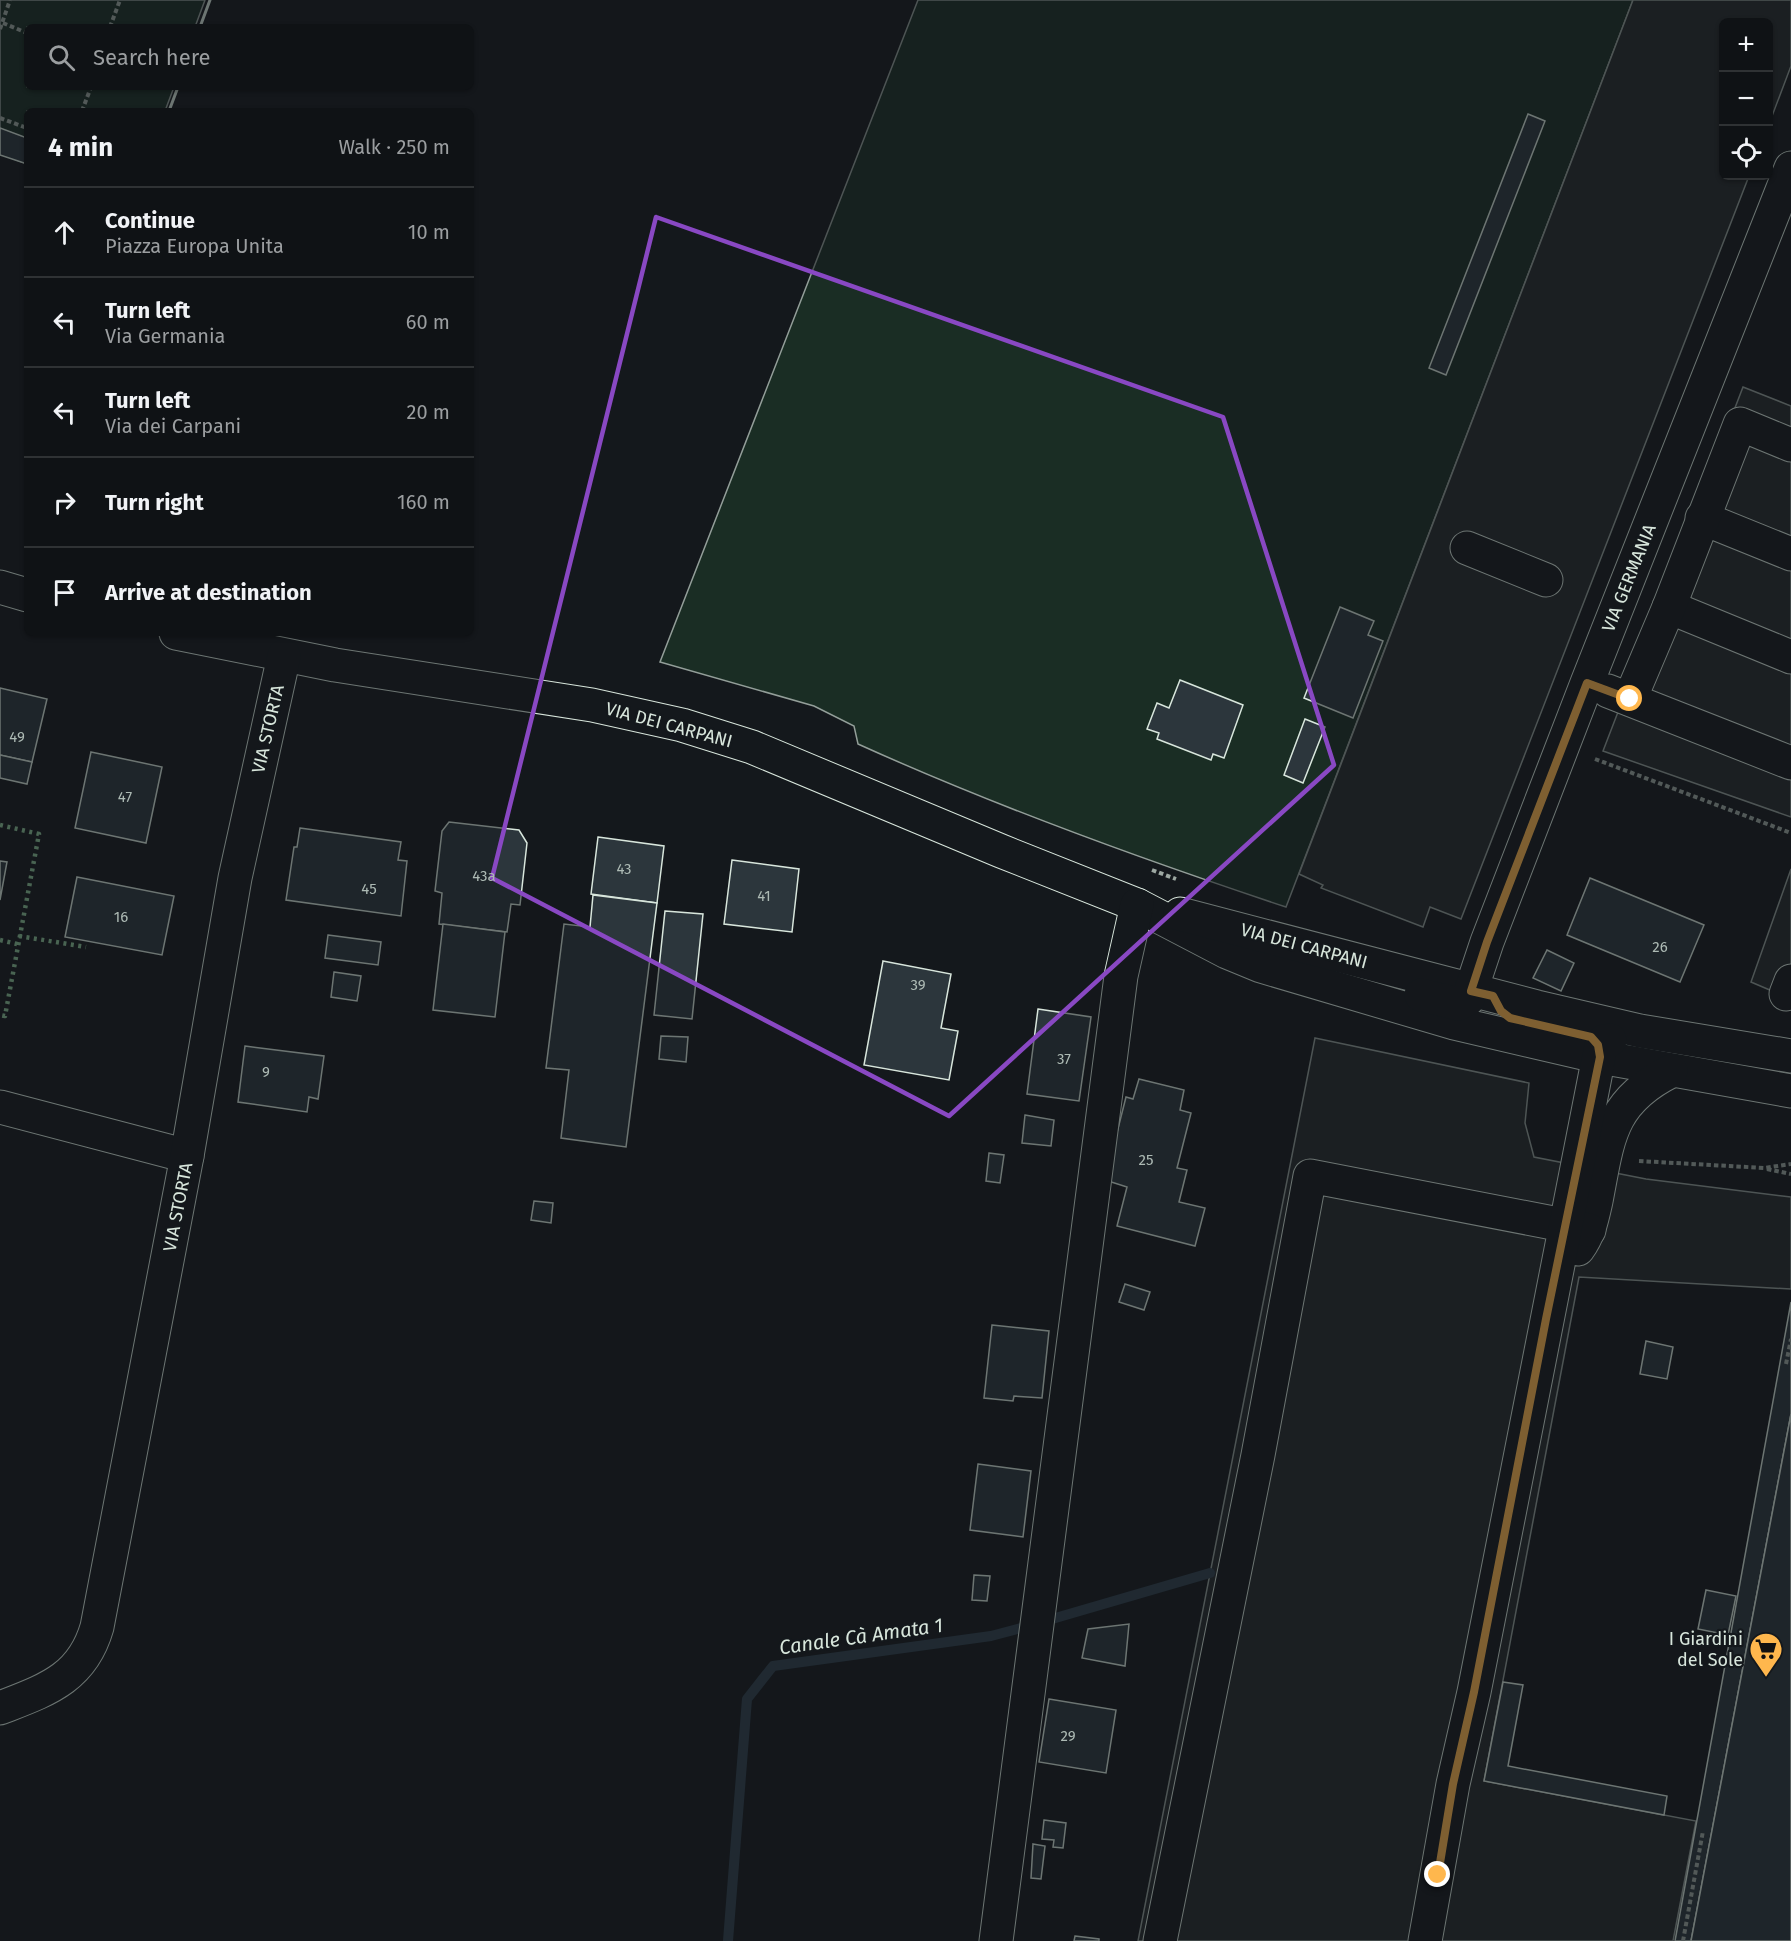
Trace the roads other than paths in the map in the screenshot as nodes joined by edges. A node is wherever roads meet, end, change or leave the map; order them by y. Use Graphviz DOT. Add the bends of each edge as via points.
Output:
graph roads {
  1 [pos="1791,168"];
  2 [pos="1791,445"];
  3 [pos="1702,518"];
  4 [pos="1467,548"];
  5 [pos="1791,554"];
  6 [pos="1546,580"];
  7 [pos="0,587"];
  8 [pos="24,594"];
  9 [pos="1669,607"];
  10 [pos="190,636"];
  11 [pos="284,656"];
  12 [pos="1791,657"];
  13 [pos="1587,683"];
  14 [pos="1630,699"];
  15 [pos="1791,763"];
  16 [pos="1137,905"];
  17 [pos="1294,976"];
  18 [pos="1482,993"];
  19 [pos="1482,1030"];
  20 [pos="1791,1056"];
  21 [pos="1600,1057"];
  22 [pos="1671,1071"];
  23 [pos="1791,1075"];
  24 [pos="1791,1090"];
  25 [pos="0,1107"];
  26 [pos="187,1156"];
  27 [pos="1578,1228"];
  28 [pos="0,1708"];
  29 [pos="996,1941"];
  30 [pos="1160,1941"];
  31 [pos="1425,1941"];
  1 -- 13 [label="street, VIA GERMANIA"];
  2 -- 3 [label="street" via="1740,424"];
  3 -- 5 [label="street"];
  3 -- 9 [label="street"];
  4 -- 6 [label="street"];
  7 -- 8 [label="street"];
  9 -- 12 [label="street"];
  9 -- 14 [label="street"];
  10 -- 11 [label="street, VIA DEI CARPANI"];
  11 -- 16 [label="street, VIA DEI CARPANI" via="592,705 693,728 780,758"];
  11 -- 26 [label="street, VIA STORTA" via="235,878"];
  13 -- 14 [label="street"];
  13 -- 18 [label="street, VIA GERMANIA" via="1487,942"];
  14 -- 15 [label="street"];
  16 -- 17 [label="street, VIA DEI CARPANI" via="1227,952"];
  16 -- 18 [label="street, VIA DEI CARPANI"];
  16 -- 29 [label="street" via="1120,976"];
  17 -- 18 [label="street, VIA DEI CARPANI" via="1333,972 1458,1004"];
  17 -- 19 [label="street, VIA DEI CARPANI"];
  18 -- 19 [label="street" via="1467,1018"];
  18 -- 20 [label="street, VIA DEI CARPANI" via="1640,1030"];
  18 -- 21 [label="street" via="1510,1018 1591,1037 1598,1045"];
  19 -- 21 [label="street, VIA DEI CARPANI"];
  21 -- 22 [label="street, VIA DEI CARPANI"];
  21 -- 23 [label="street" via="1603,1043 1608,1040"];
  21 -- 27 [label="street"];
  22 -- 24 [label="street, VIA DEI CARPANI"];
  22 -- 27 [label="street" via="1640,1091 1616,1118"];
  25 -- 26 [label="street"];
  26 -- 28 [label="street, VIA STORTA" via="95,1635 86,1654 66,1677"];
  27 -- 30 [label="street" via="1310,1176"];
  27 -- 31 [label="street" via="1554,1283"];
}
